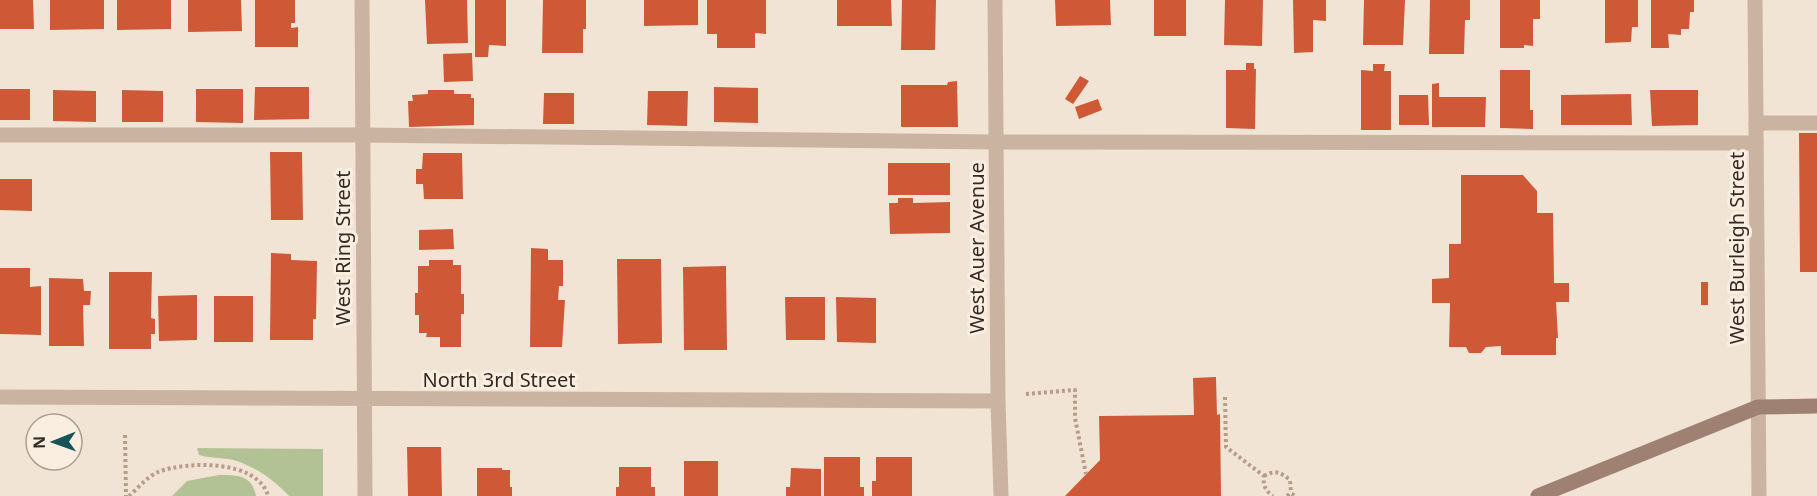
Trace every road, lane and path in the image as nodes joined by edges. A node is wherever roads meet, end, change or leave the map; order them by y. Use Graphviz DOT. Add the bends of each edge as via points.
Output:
graph roads {
  1 [pos="362,0"];
  2 [pos="995,0"];
  3 [pos="1755,0"];
  4 [pos="1756,123"];
  5 [pos="1817,123"];
  6 [pos="0,135"];
  7 [pos="363,135"];
  8 [pos="996,142"];
  9 [pos="1756,143"];
  10 [pos="1026,394"];
  11 [pos="0,397"];
  12 [pos="1225,397"];
  13 [pos="364,400"];
  14 [pos="998,401"];
  15 [pos="1817,406"];
  16 [pos="1758,407"];
  17 [pos="125,435"];
  18 [pos="1086,474"];
  19 [pos="1264,476"];
  20 [pos="1291,495"];
  21 [pos="128,496"];
  22 [pos="268,496"];
  23 [pos="365,496"];
  24 [pos="1001,496"];
  25 [pos="1273,496"];
  26 [pos="1538,496"];
  27 [pos="1759,496"];
  1 -- 7 [label="street, West Ring Street"];
  2 -- 8 [label="street, West Auer Avenue"];
  3 -- 4 [label="street, West Burleigh Street"];
  4 -- 5 [label="street"];
  4 -- 9 [label="street, West Burleigh Street"];
  6 -- 7 [label="street"];
  7 -- 8 [label="street"];
  7 -- 13 [label="street, West Ring Street"];
  8 -- 9 [label="street"];
  8 -- 14 [label="street, West Auer Avenue"];
  9 -- 16 [label="street, West Burleigh Street"];
  10 -- 18 [label="path" via="1075,390 1075,418"];
  11 -- 13 [label="street, North 3rd Street"];
  12 -- 19 [label="path" via="1226,447"];
  13 -- 14 [label="street, North 3rd Street"];
  13 -- 23 [label="street, West Ring Street"];
  14 -- 24 [label="street, West Auer Avenue"];
  15 -- 16 [label="main road"];
  16 -- 26 [label="main road"];
  16 -- 27 [label="street, West Burleigh Street"];
  17 -- 21 [label="path"];
  19 -- 20 [label="path" via="1280,472 1290,480"];
  19 -- 25 [label="path" via="1263,484"];
  21 -- 22 [label="path" via="156,472 188,466 242,470 257,479"];
}
